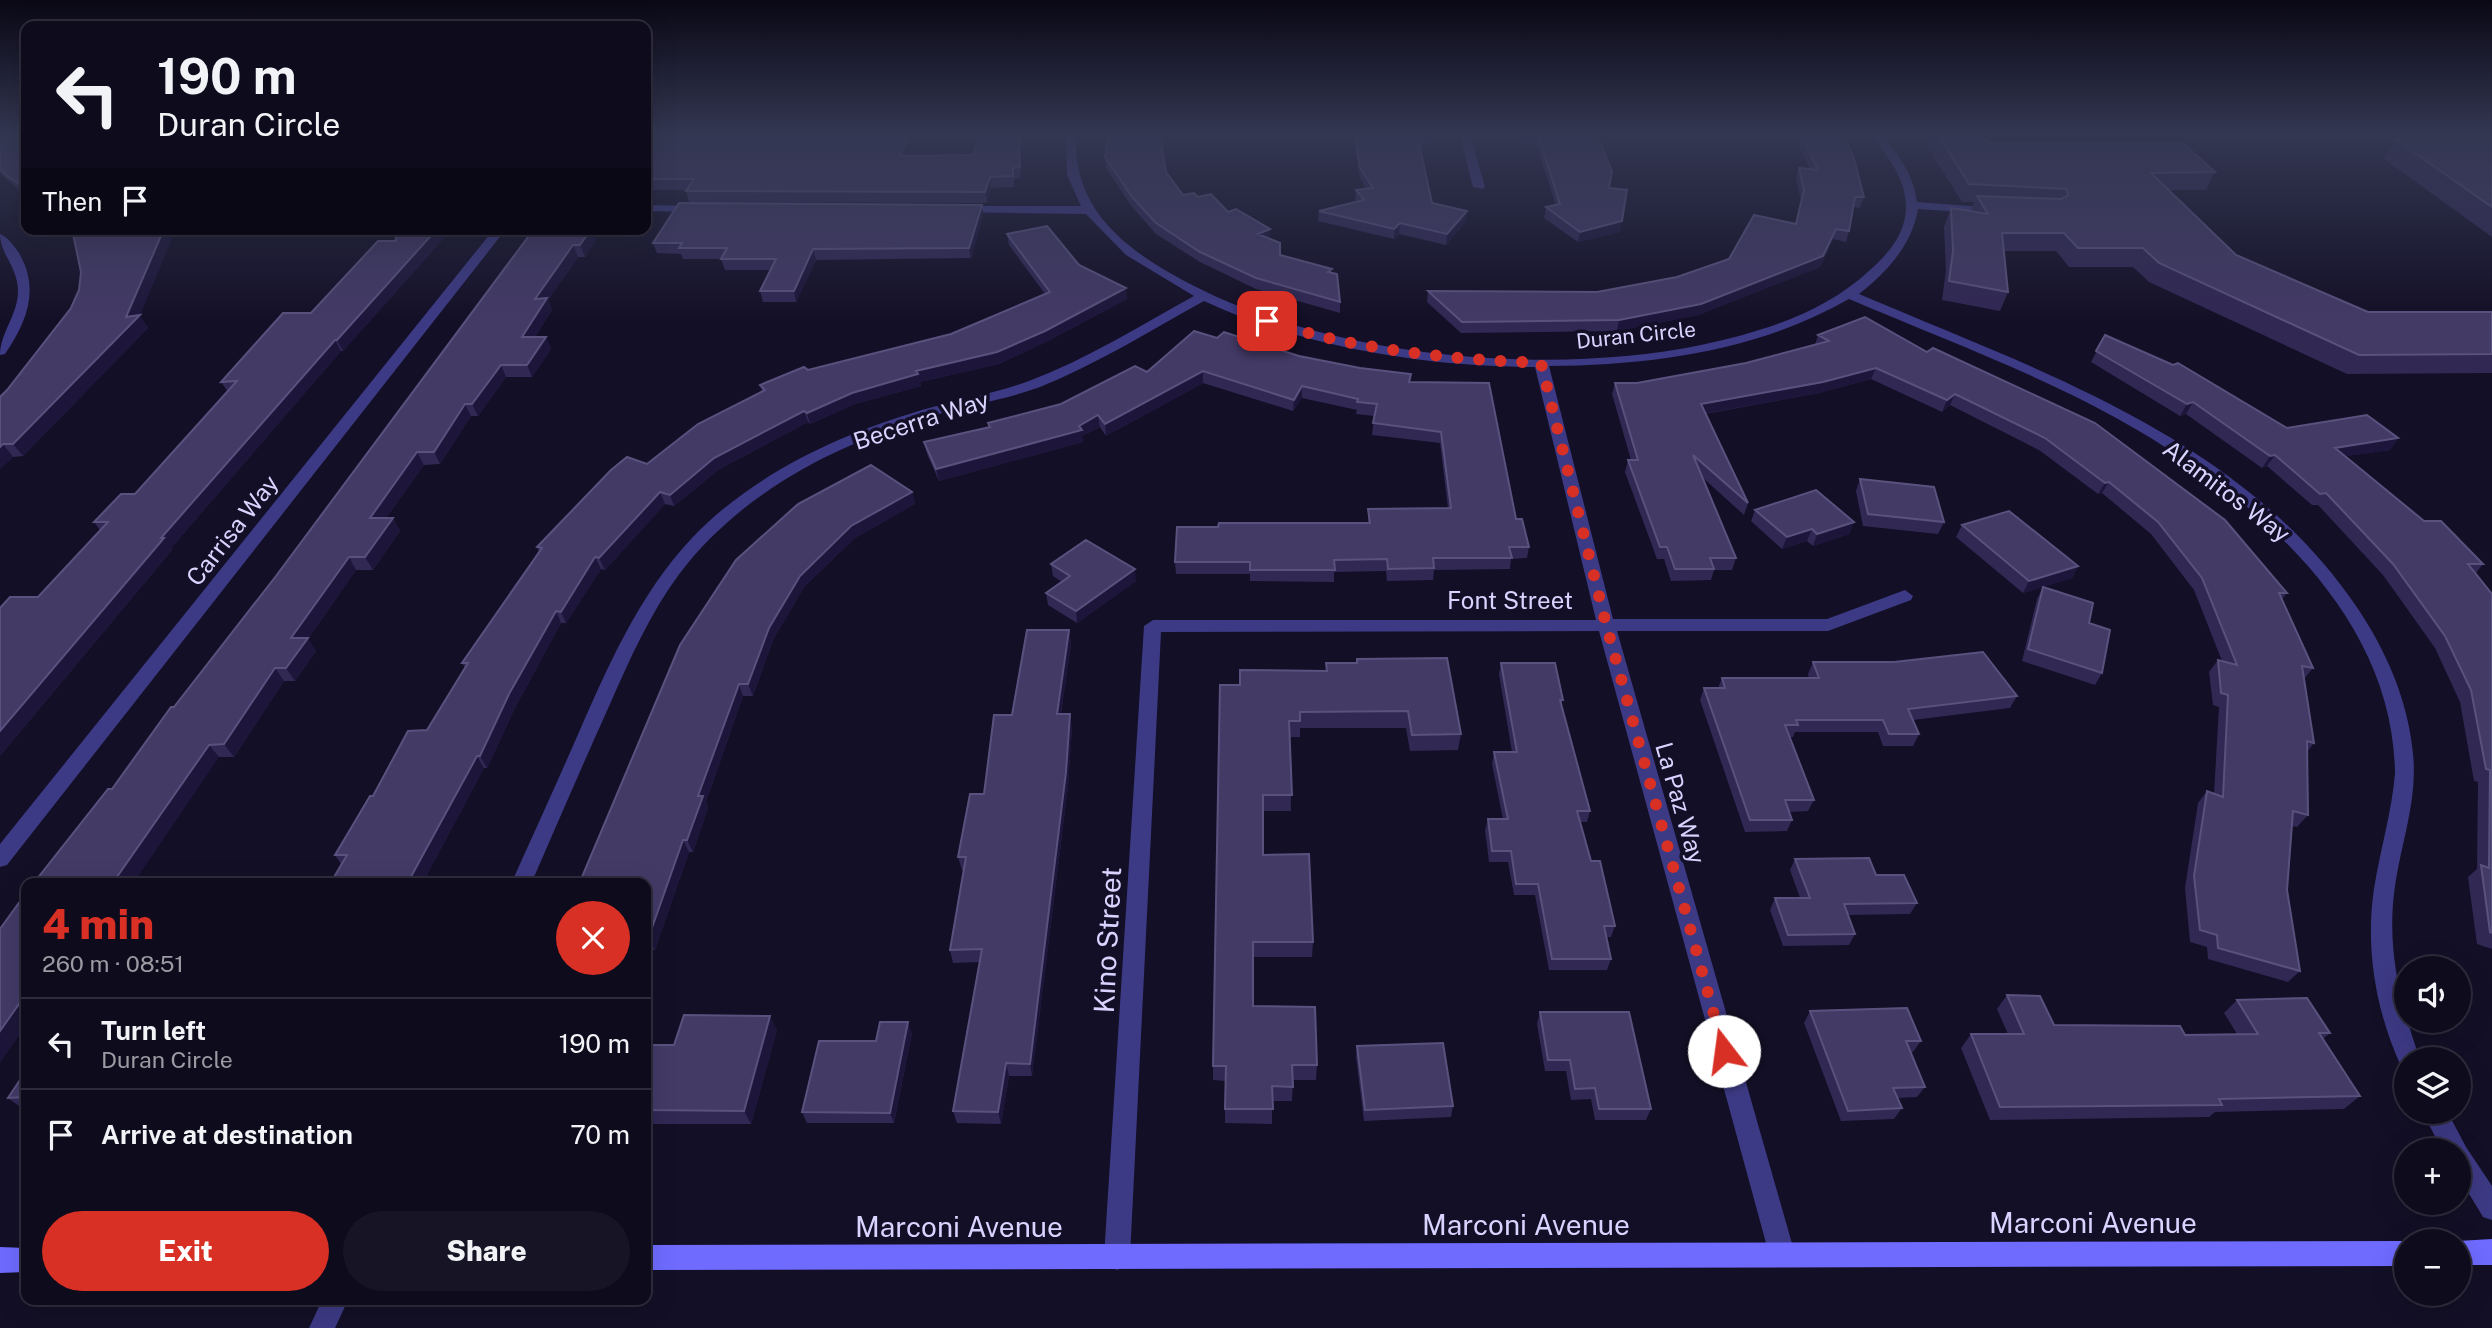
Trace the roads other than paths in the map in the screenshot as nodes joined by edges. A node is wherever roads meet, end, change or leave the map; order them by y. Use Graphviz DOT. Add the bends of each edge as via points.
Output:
graph roads {
  1 [pos="1082,197"];
  2 [pos="1911,197"];
  3 [pos="1914,205"];
  4 [pos="651,208"];
  5 [pos="717,209"];
  6 [pos="951,210"];
  7 [pos="1088,210"];
  8 [pos="2011,211"];
  9 [pos="494,235"];
  10 [pos="0,238"];
  11 [pos="1849,294"];
  12 [pos="1203,296"];
  13 [pos="0,351"];
  14 [pos="1541,363"];
  15 [pos="1905,596"];
  16 [pos="1606,624"];
  17 [pos="1153,626"];
  18 [pos="0,859"];
  19 [pos="524,878"];
  20 [pos="2404,1047"];
  21 [pos="2471,1175"];
  22 [pos="2492,1208"];
  23 [pos="2471,1252"];
  24 [pos="2492,1252"];
  25 [pos="2394,1253"];
  26 [pos="1782,1254"];
  27 [pos="1117,1257"];
  28 [pos="651,1258"];
  29 [pos="0,1260"];
  30 [pos="21,1260"];
  31 [pos="333,1305"];
  32 [pos="322,1328"];
  1 -- 7 [label="street, Duran Circle"];
  2 -- 3 [label="street"];
  3 -- 8 [label="street"];
  3 -- 11 [label="street, Duran Circle" via="1899,247 1884,267"];
  4 -- 5 [label="street"];
  6 -- 7 [label="street"];
  7 -- 12 [label="street, Duran Circle" via="1135,256"];
  9 -- 18 [label="street, Carrisa Way"];
  10 -- 13 [label="street" via="25,274 24,303"];
  11 -- 14 [label="street, Duran Circle" via="1814,313 1736,341 1640,358"];
  11 -- 20 [label="street, Alamitos Way" via="2081,394 2167,443 2259,510 2314,562 2347,603 2369,637 2399,716 2404,755 2402,795 2382,907 2381,956 2391,1012"];
  12 -- 14 [label="street, Duran Circle" via="1338,341 1425,355"];
  12 -- 19 [label="street, Becerra Way" via="1070,370 856,438 805,463 727,515 675,567 644,611"];
  14 -- 16 [label="street, La Paz Way"];
  15 -- 16 [label="street, Font Street" via="1828,625"];
  16 -- 17 [label="street, Font Street"];
  16 -- 26 [label="street, La Paz Way"];
  17 -- 27 [label="street, Kino Street"];
  21 -- 22 [label="street"];
  23 -- 24 [label="main road"];
  25 -- 26 [label="main road, Marconi Avenue"];
  26 -- 27 [label="main road, Marconi Avenue"];
  27 -- 28 [label="main road, Marconi Avenue"];
  29 -- 30 [label="main road"];
  31 -- 32 [label="street"];
}
